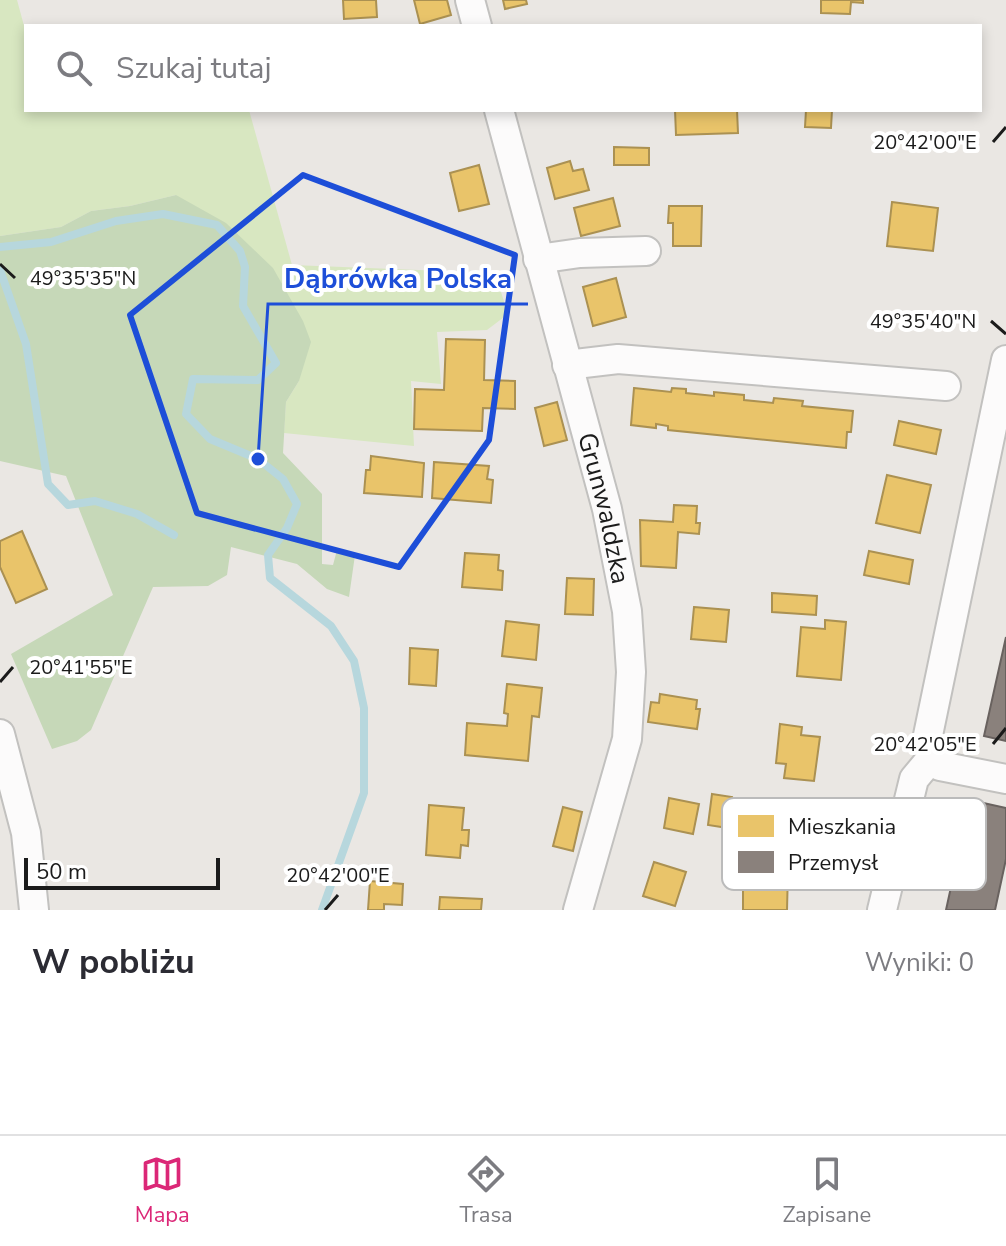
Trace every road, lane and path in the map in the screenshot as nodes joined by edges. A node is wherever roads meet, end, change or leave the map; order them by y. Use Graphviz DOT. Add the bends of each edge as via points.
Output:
graph roads {
  1 [pos="470,0"];
  2 [pos="476,24"];
  3 [pos="500,112"];
  4 [pos="646,251"];
  5 [pos="538,259"];
  6 [pos="1006,360"];
  7 [pos="567,365"];
  8 [pos="946,386"];
  9 [pos="0,734"];
  10 [pos="934,755"];
  11 [pos="1006,779"];
  12 [pos="909,798"];
  13 [pos="887,890"];
  14 [pos="34,910"];
  15 [pos="578,910"];
  16 [pos="882,910"];
  1 -- 2 [label="street"];
  3 -- 5 [label="street, Grunwaldzka"];
  4 -- 5 [label="street"];
  5 -- 7 [label="street, Grunwaldzka"];
  6 -- 10 [label="street" via="927,740"];
  7 -- 8 [label="street" via="618,359"];
  7 -- 15 [label="street, Grunwaldzka" via="620,565 631,672 627,739"];
  9 -- 14 [label="street" via="26,833"];
  10 -- 11 [label="street" via="940,766"];
  10 -- 12 [label="street" via="914,779"];
  13 -- 16 [label="street"];
}
